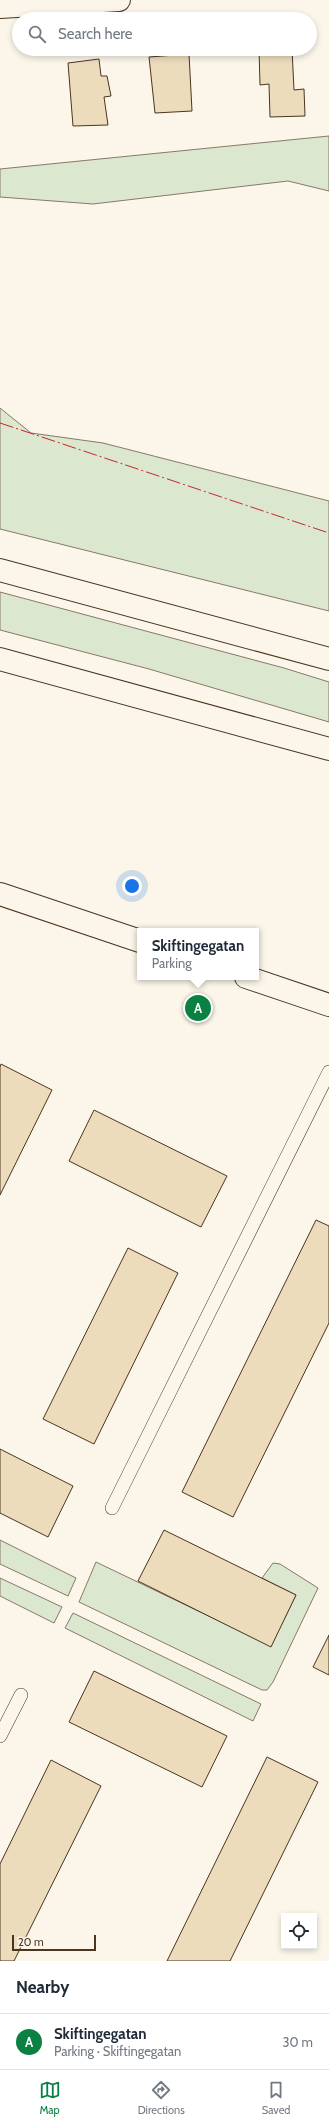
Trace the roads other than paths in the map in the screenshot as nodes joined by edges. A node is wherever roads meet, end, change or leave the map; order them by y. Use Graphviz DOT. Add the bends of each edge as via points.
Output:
graph roads {
  1 [pos="120,0"];
  2 [pos="11,4"];
  3 [pos="0,570"];
  4 [pos="0,659"];
  5 [pos="329,659"];
  6 [pos="329,749"];
  7 [pos="0,894"];
  8 [pos="137,940"];
  9 [pos="255,980"];
  10 [pos="329,1005"];
  11 [pos="329,1072"];
  12 [pos="112,1508"];
  13 [pos="21,1695"];
  14 [pos="0,1736"];
  1 -- 2 [label="main road"];
  3 -- 5 [label="main road"];
  4 -- 6 [label="main road"];
  7 -- 8 [label="main road"];
  9 -- 10 [label="main road"];
  11 -- 12 [label="lane"];
  13 -- 14 [label="lane"];
}
